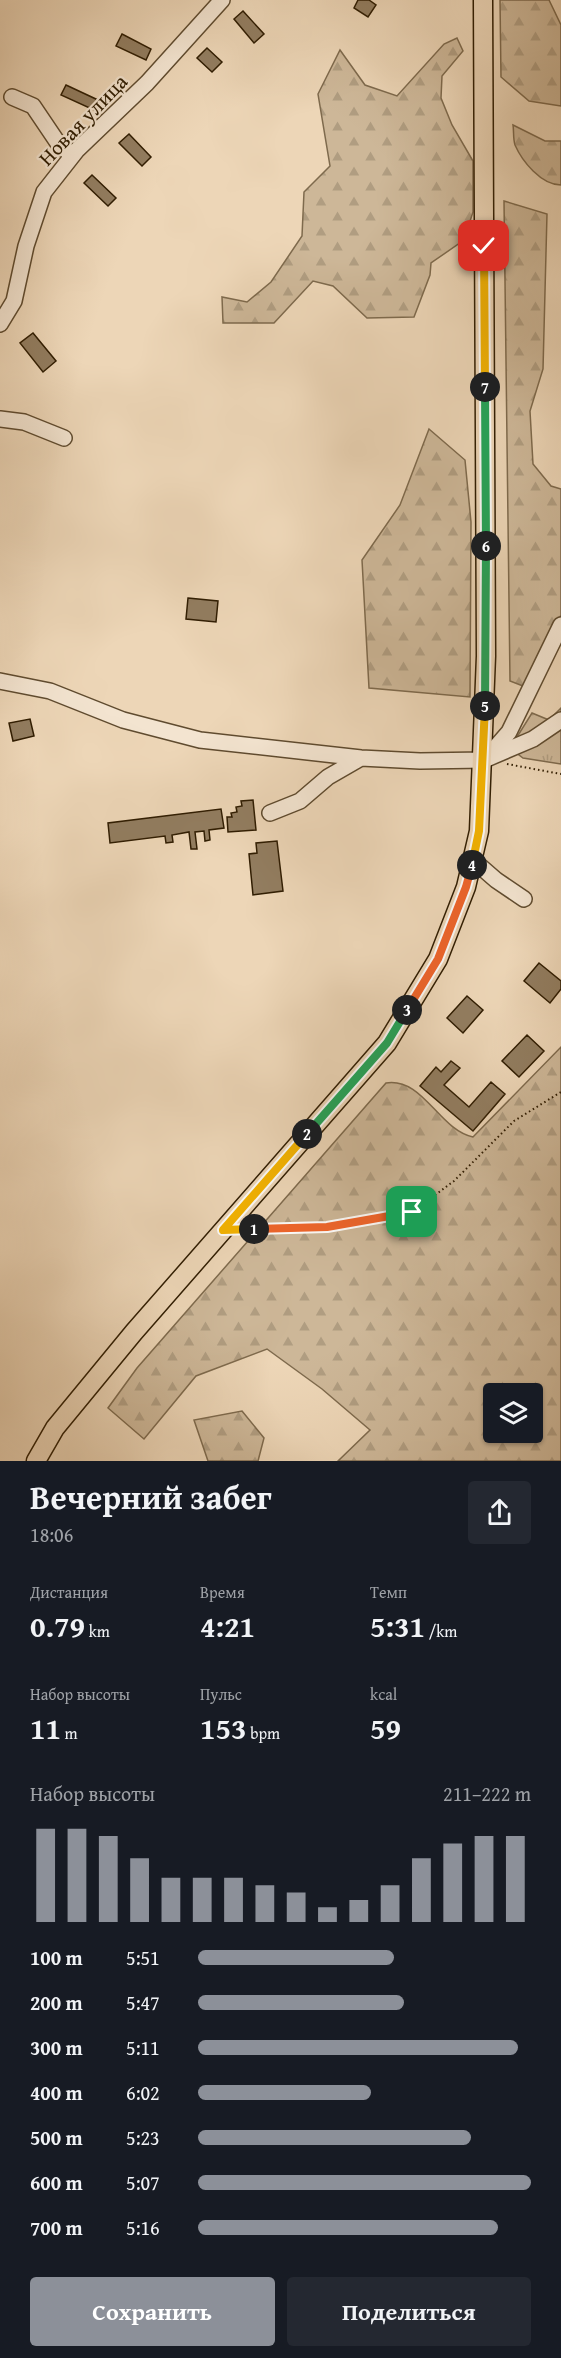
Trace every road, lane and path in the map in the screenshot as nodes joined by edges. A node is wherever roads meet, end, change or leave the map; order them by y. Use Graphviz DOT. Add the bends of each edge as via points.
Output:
graph roads {
  1 [pos="483,0"];
  2 [pos="218,2"];
  3 [pos="12,98"];
  4 [pos="73,155"];
  5 [pos="0,324"];
  6 [pos="0,419"];
  7 [pos="64,438"];
  8 [pos="561,625"];
  9 [pos="0,681"];
  10 [pos="561,720"];
  11 [pos="361,758"];
  12 [pos="484,760"];
  13 [pos="506,764"];
  14 [pos="561,774"];
  15 [pos="270,813"];
  16 [pos="472,860"];
  17 [pos="524,899"];
  18 [pos="561,1092"];
  19 [pos="223,1230"];
  20 [pos="36,1461"];
  1 -- 12 [label="main road"];
  2 -- 4 [label="street, Новая улица" via="147,83"];
  3 -- 4 [label="street" via="33,106 60,146"];
  4 -- 5 [label="street, Новая улица" via="44,192 26,246 14,302"];
  6 -- 7 [label="street" via="24,422"];
  8 -- 12 [label="street" via="509,732"];
  9 -- 11 [label="street" via="50,691 123,720 200,740"];
  10 -- 12 [label="street" via="533,739"];
  11 -- 12 [label="street"];
  11 -- 15 [label="street" via="328,777 300,801"];
  12 -- 16 [label="main road" via="479,831"];
  13 -- 14 [label="path"];
  16 -- 17 [label="street"];
  16 -- 19 [label="main road" via="466,887 438,959 387,1043"];
  18 -- 19 [label="path" via="514,1121 454,1181 412,1212 327,1227"];
  19 -- 20 [label="main road" via="55,1428"];
}
